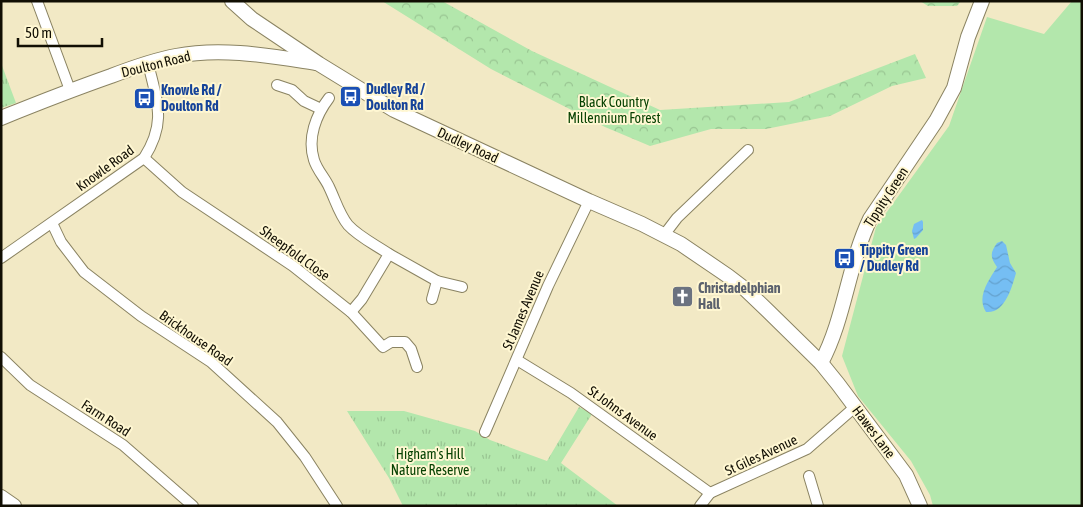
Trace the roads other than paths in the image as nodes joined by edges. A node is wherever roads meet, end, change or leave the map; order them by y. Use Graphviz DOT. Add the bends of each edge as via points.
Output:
graph roads {
  1 [pos="38,1"];
  2 [pos="232,1"];
  3 [pos="982,1"];
  4 [pos="148,63"];
  5 [pos="319,64"];
  6 [pos="277,85"];
  7 [pos="70,90"];
  8 [pos="329,98"];
  9 [pos="321,109"];
  10 [pos="1,118"];
  11 [pos="748,150"];
  12 [pos="144,158"];
  13 [pos="589,201"];
  14 [pos="52,223"];
  15 [pos="664,235"];
  16 [pos="389,254"];
  17 [pos="1,258"];
  18 [pos="437,281"];
  19 [pos="462,286"];
  20 [pos="432,298"];
  21 [pos="351,312"];
  22 [pos="1,356"];
  23 [pos="517,360"];
  24 [pos="821,363"];
  25 [pos="417,366"];
  26 [pos="855,407"];
  27 [pos="485,432"];
  28 [pos="809,476"];
  29 [pos="710,493"];
  30 [pos="194,506"];
  31 [pos="337,506"];
  32 [pos="700,506"];
  33 [pos="818,506"];
  34 [pos="920,506"];
  1 -- 7 [label="street"];
  2 -- 5 [label="main road, Dudley Road" via="252,19"];
  3 -- 24 [label="main road, Tippity Green" via="954,88 862,236 831,343"];
  4 -- 5 [label="main road, Doulton Road" via="204,53 242,53"];
  4 -- 7 [label="main road, Doulton Road"];
  4 -- 12 [label="street, Knowle Road" via="159,109 159,123 152,146"];
  5 -- 13 [label="main road, Dudley Road" via="394,110"];
  6 -- 9 [label="street" via="292,90 304,101"];
  7 -- 10 [label="main road, Doulton Road"];
  8 -- 9 [label="street"];
  9 -- 16 [label="street" via="312,140 314,161 347,224"];
  11 -- 15 [label="street" via="677,218"];
  12 -- 14 [label="street, Knowle Road"];
  12 -- 21 [label="street, Sheepfold Close" via="182,192 293,266"];
  13 -- 15 [label="main road, Dudley Road"];
  13 -- 23 [label="street, St James Avenue"];
  14 -- 17 [label="street, Knowle Road"];
  14 -- 31 [label="street, Brickhouse Road" via="61,242 84,272 141,316 211,362 277,422"];
  15 -- 24 [label="main road, Dudley Road" via="745,289"];
  16 -- 18 [label="street"];
  16 -- 21 [label="street"];
  18 -- 19 [label="street"];
  18 -- 20 [label="street"];
  21 -- 25 [label="street, Sheepfold Close" via="383,347 397,341 409,346"];
  22 -- 30 [label="street, Farm Road" via="30,385 123,445"];
  23 -- 27 [label="street, St James Avenue"];
  23 -- 29 [label="street, St Johns Avenue" via="571,393"];
  24 -- 26 [label="main road, Hawes Lane"];
  26 -- 29 [label="street, St Giles Avenue" via="808,448"];
  26 -- 34 [label="main road, Hawes Lane" via="906,475"];
  28 -- 33 [label="street"];
  29 -- 32 [label="street, St Giles Avenue"];
}
